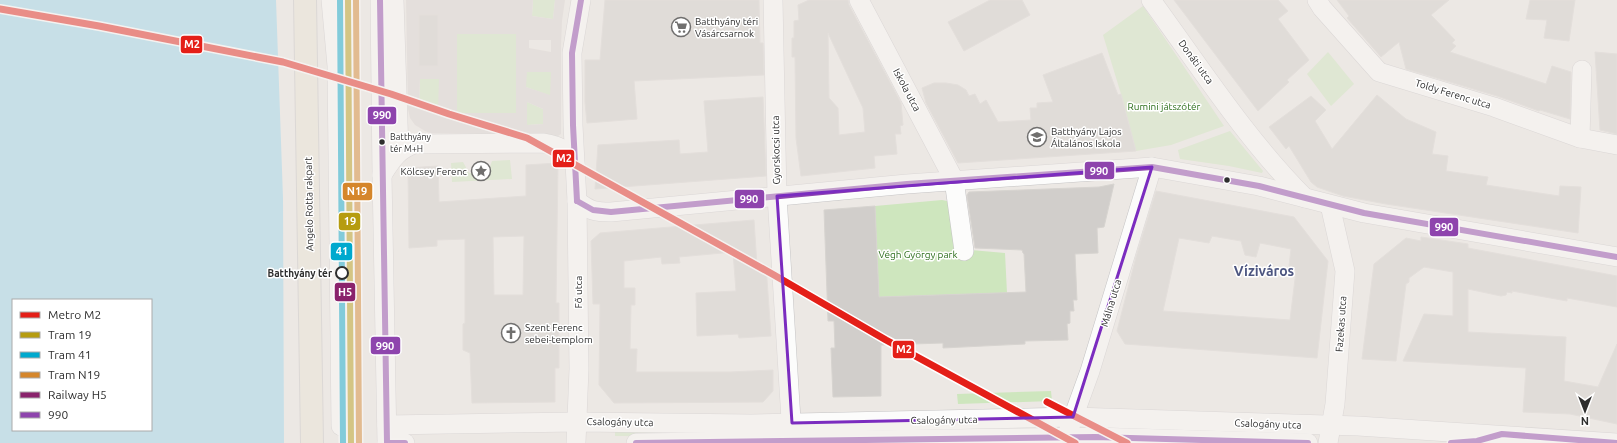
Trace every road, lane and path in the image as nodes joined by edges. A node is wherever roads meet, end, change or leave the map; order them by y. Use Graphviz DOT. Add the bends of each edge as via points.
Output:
graph roads {
  1 [pos="305,0"];
  2 [pos="331,0"];
  3 [pos="380,0"];
  4 [pos="394,0"];
  5 [pos="580,0"];
  6 [pos="773,0"];
  7 [pos="859,0"];
  8 [pos="1151,0"];
  9 [pos="1317,0"];
  10 [pos="1582,70"];
  11 [pos="1580,138"];
  12 [pos="1617,144"];
  13 [pos="399,152"];
  14 [pos="575,164"];
  15 [pos="1152,167"];
  16 [pos="382,175"];
  17 [pos="954,180"];
  18 [pos="777,196"];
  19 [pos="1306,199"];
  20 [pos="577,201"];
  21 [pos="1330,205"];
  22 [pos="964,251"];
  23 [pos="1617,257"];
  24 [pos="1074,417"];
  25 [pos="578,422"];
  26 [pos="792,423"];
  27 [pos="341,426"];
  28 [pos="1330,434"];
  29 [pos="1502,434"];
  30 [pos="387,437"];
  31 [pos="1065,441"];
  32 [pos="793,442"];
  33 [pos="1616,442"];
  34 [pos="312,443"];
  35 [pos="405,443"];
  36 [pos="576,443"];
  37 [pos="636,443"];
  38 [pos="1308,443"];
  39 [pos="1451,443"];
  40 [pos="1542,443"];
  1 -- 34 [label="main road, Angelo Rotta rakpart"];
  2 -- 27 [label="street" via="337,66"];
  3 -- 16 [label="street"];
  4 -- 13 [label="street"];
  5 -- 14 [label="street" via="572,53"];
  6 -- 18 [label="street, Gyorskocsi utca"];
  7 -- 17 [label="street, Iskola utca"];
  8 -- 19 [label="street, Donáti utca" via="1276,168"];
  9 -- 11 [label="street, Toldy Ferenc utca" via="1379,72 1494,107"];
  10 -- 11 [label="street"];
  11 -- 12 [label="street, Toldy Ferenc utca"];
  13 -- 14 [label="street" via="415,144 544,143 567,151"];
  13 -- 16 [label="street"];
  14 -- 20 [label="street, Fő utca"];
  15 -- 17 [label="street"];
  15 -- 19 [label="street" via="1259,186"];
  15 -- 24 [label="street, Málna utca"];
  16 -- 30 [label="street"];
  17 -- 18 [label="street"];
  17 -- 22 [label="street, Iskola utca"];
  18 -- 20 [label="street" via="604,212 588,210"];
  18 -- 26 [label="street, Gyorskocsi utca"];
  19 -- 21 [label="street"];
  20 -- 25 [label="street, Fő utca"];
  21 -- 23 [label="street"];
  21 -- 28 [label="street, Fazekas utca" via="1345,271 1335,404"];
  24 -- 26 [label="street, Csalogány utca"];
  24 -- 28 [label="street, Csalogány utca"];
  24 -- 31 [label="street, Málna utca"];
  25 -- 26 [label="street, Csalogány utca"];
  25 -- 30 [label="street, Csalogány utca"];
  25 -- 36 [label="street, Fő utca"];
  26 -- 32 [label="street, Gyorskocsi utca"];
  28 -- 29 [label="street, Csalogány utca"];
  29 -- 33 [label="street, Csalogány utca"];
  29 -- 39 [label="street, Csalogány utca" via="1477,441"];
  29 -- 40 [label="street, Csalogány utca"];
  30 -- 35 [label="street"];
  31 -- 32 [label="street, Csalogány utca"];
  31 -- 38 [label="street, Csalogány utca" via="1095,437"];
  32 -- 37 [label="street, Csalogány utca"];
}
